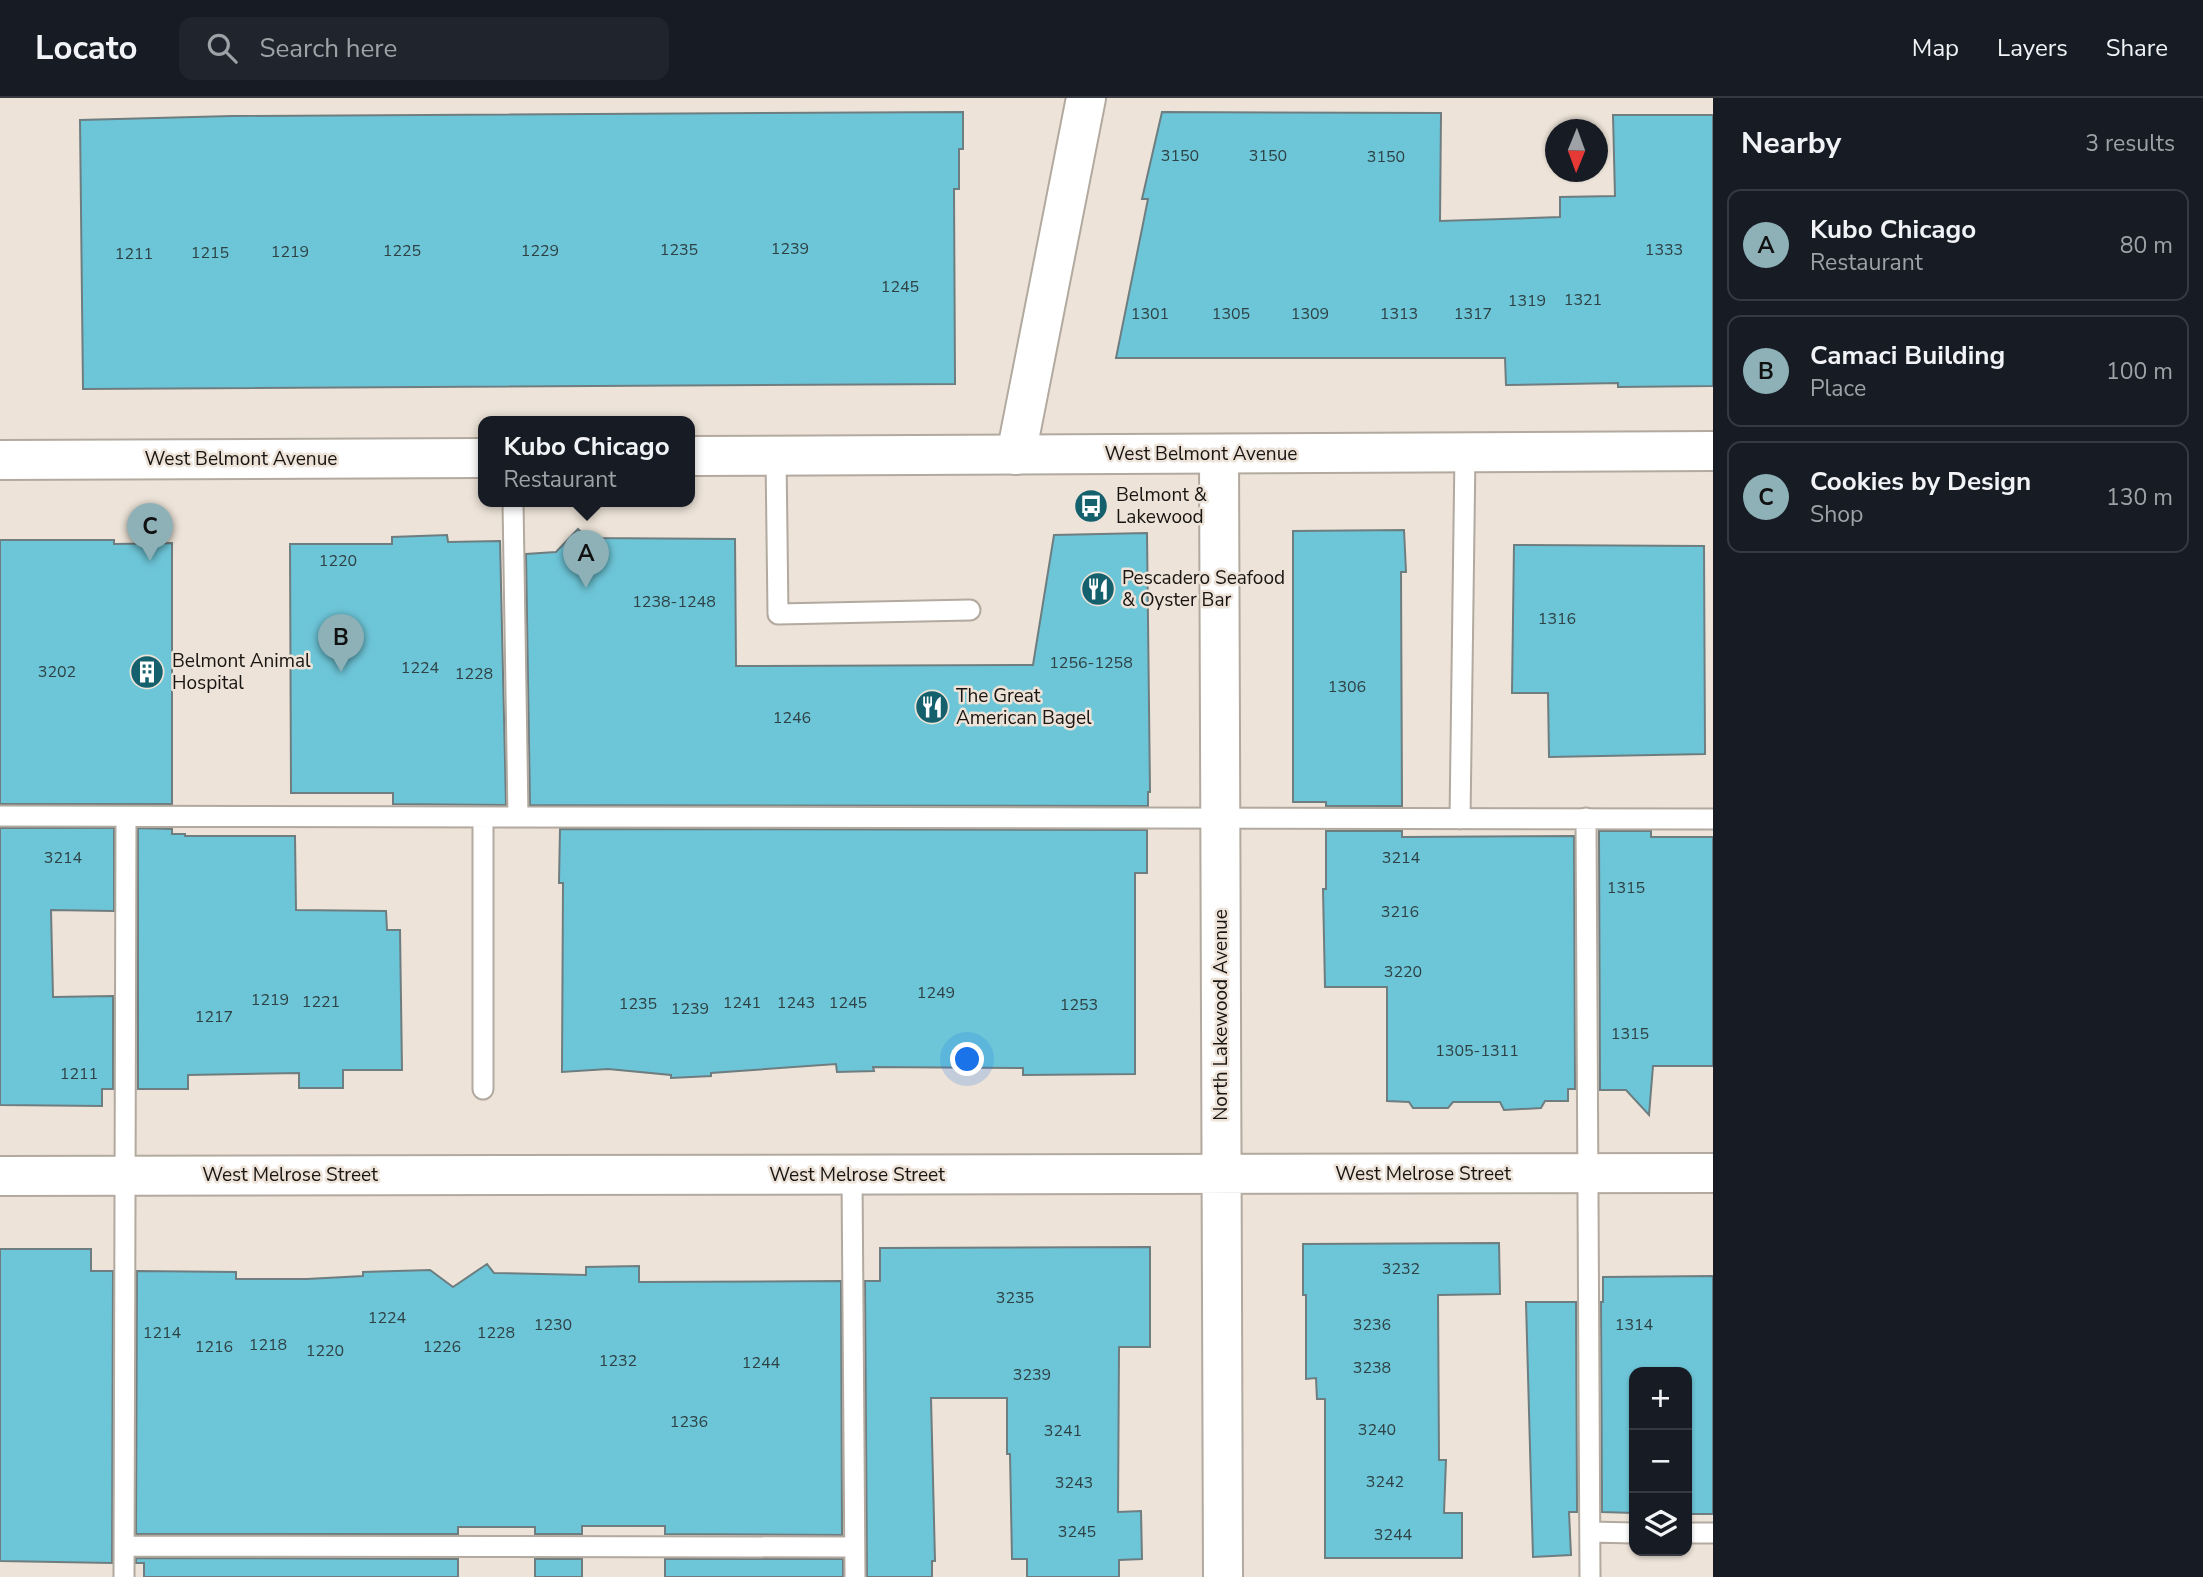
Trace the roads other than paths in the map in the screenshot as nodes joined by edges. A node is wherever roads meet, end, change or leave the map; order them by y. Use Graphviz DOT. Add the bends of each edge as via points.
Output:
graph roads {
  1 [pos="1086,98"];
  2 [pos="1713,451"];
  3 [pos="1465,453"];
  4 [pos="1219,454"];
  5 [pos="1016,455"];
  6 [pos="695,456"];
  7 [pos="776,456"];
  8 [pos="478,458"];
  9 [pos="0,460"];
  10 [pos="513,507"];
  11 [pos="970,610"];
  12 [pos="0,816"];
  13 [pos="126,817"];
  14 [pos="483,817"];
  15 [pos="518,817"];
  16 [pos="1220,818"];
  17 [pos="1460,818"];
  18 [pos="1586,818"];
  19 [pos="1713,818"];
  20 [pos="483,1089"];
  21 [pos="1589,1173"];
  22 [pos="1713,1173"];
  23 [pos="1221,1174"];
  24 [pos="852,1175"];
  25 [pos="0,1176"];
  26 [pos="125,1176"];
  27 [pos="1590,1532"];
  28 [pos="1629,1532"];
  29 [pos="1692,1533"];
  30 [pos="1713,1533"];
  31 [pos="124,1546"];
  32 [pos="855,1547"];
  33 [pos="124,1577"];
  34 [pos="855,1577"];
  35 [pos="1223,1577"];
  36 [pos="1590,1577"];
  1 -- 5 [label="street"];
  2 -- 3 [label="street, West Belmont Avenue"];
  3 -- 4 [label="street, West Belmont Avenue"];
  3 -- 17 [label="lane"];
  4 -- 5 [label="street, West Belmont Avenue"];
  4 -- 16 [label="street, North Lakewood Avenue"];
  5 -- 7 [label="street, West Belmont Avenue"];
  6 -- 7 [label="street, West Belmont Avenue"];
  7 -- 11 [label="lane" via="778,614"];
  8 -- 9 [label="street, West Belmont Avenue"];
  10 -- 15 [label="lane"];
  12 -- 13 [label="lane"];
  13 -- 14 [label="lane"];
  13 -- 26 [label="lane"];
  14 -- 15 [label="lane"];
  14 -- 20 [label="lane"];
  15 -- 16 [label="lane"];
  16 -- 17 [label="lane"];
  16 -- 23 [label="street, North Lakewood Avenue"];
  17 -- 18 [label="lane"];
  18 -- 19 [label="lane"];
  18 -- 21 [label="lane"];
  21 -- 22 [label="street, West Melrose Street"];
  21 -- 23 [label="street, West Melrose Street"];
  21 -- 27 [label="lane"];
  23 -- 24 [label="street, West Melrose Street"];
  23 -- 35 [label="street, North Lakewood Avenue"];
  24 -- 26 [label="street, West Melrose Street"];
  24 -- 32 [label="lane"];
  25 -- 26 [label="street, West Melrose Street"];
  26 -- 31 [label="lane"];
  27 -- 28 [label="lane"];
  27 -- 36 [label="lane"];
  29 -- 30 [label="lane"];
  31 -- 32 [label="lane"];
  31 -- 33 [label="lane"];
  32 -- 34 [label="lane"];
}
